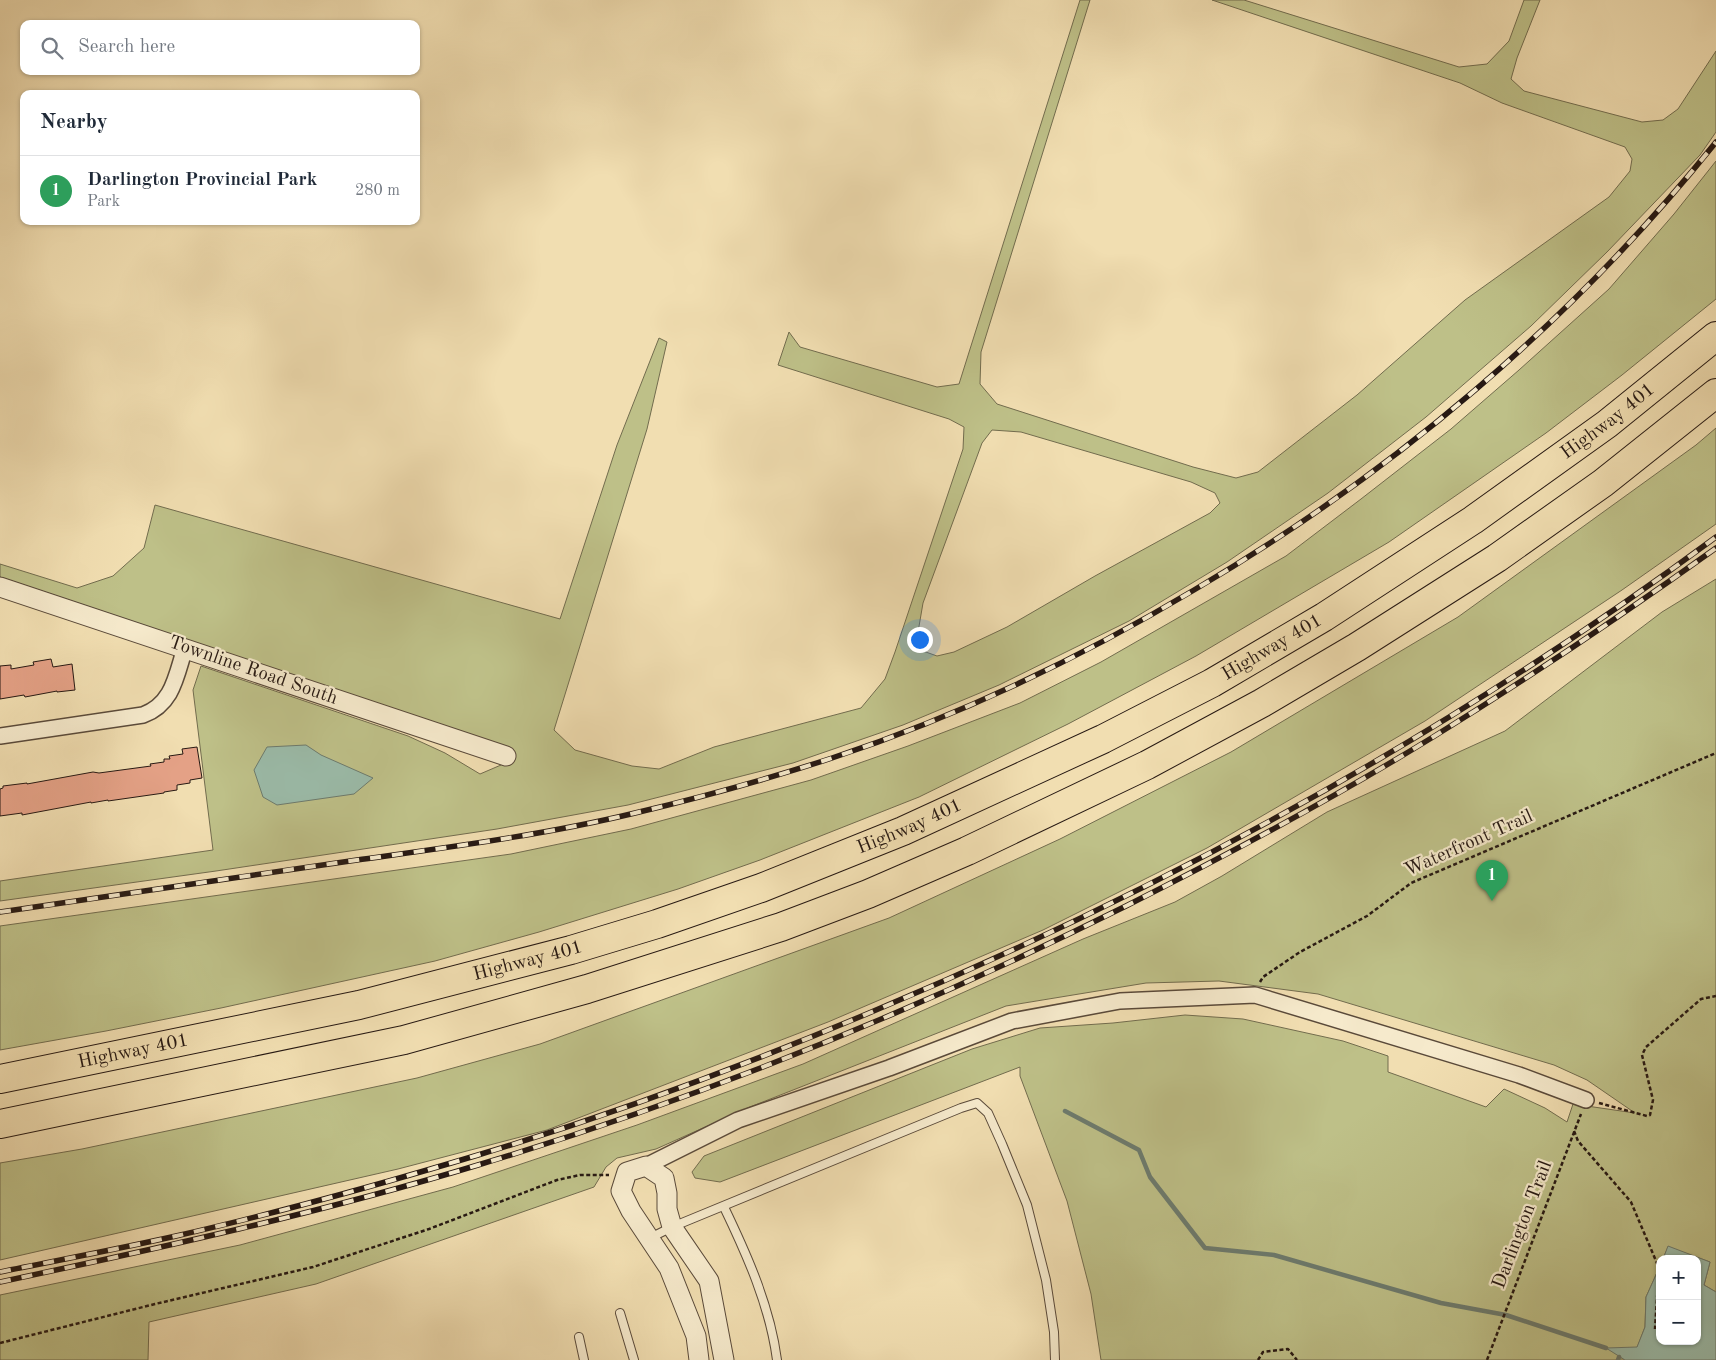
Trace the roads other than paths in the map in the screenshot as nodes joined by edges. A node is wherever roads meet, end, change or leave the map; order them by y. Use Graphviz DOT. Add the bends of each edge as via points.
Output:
graph roads {
  1 [pos="1716,336"];
  2 [pos="1716,393"];
  3 [pos="0,588"];
  4 [pos="185,648"];
  5 [pos="0,736"];
  6 [pos="506,756"];
  7 [pos="0,1079"];
  8 [pos="1586,1100"];
  9 [pos="0,1124"];
  10 [pos="646,1166"];
  11 [pos="724,1206"];
  12 [pos="672,1227"];
  13 [pos="650,1238"];
  14 [pos="620,1313"];
  15 [pos="579,1337"];
  16 [pos="584,1360"];
  17 [pos="634,1360"];
  18 [pos="699,1360"];
  19 [pos="724,1360"];
  20 [pos="776,1360"];
  21 [pos="1055,1360"];
  1 -- 7 [label="highway, Highway 401" via="1607,424 1488,509 1324,617 1212,683 1103,739 903,831 752,891 571,950 359,1005"];
  2 -- 9 [label="highway" via="1603,483 1497,558 1357,647 1147,765 877,890 781,927 587,989 404,1040"];
  3 -- 4 [label="street, Townline Road South"];
  4 -- 5 [label="street" via="171,690 163,704 152,712"];
  4 -- 6 [label="street, Townline Road South"];
  8 -- 10 [label="street" via="1518,1075 1255,995 1120,1001 1012,1021 738,1120"];
  10 -- 12 [label="street" via="664,1178"];
  10 -- 13 [label="street" via="627,1172 621,1191"];
  11 -- 12 [label="lane"];
  11 -- 20 [label="lane" via="760,1294"];
  11 -- 21 [label="lane" via="977,1103 988,1113 1027,1205 1046,1280"];
  12 -- 13 [label="lane"];
  12 -- 19 [label="street" via="709,1281"];
  13 -- 18 [label="street" via="669,1268 696,1336"];
  14 -- 17 [label="lane"];
  15 -- 16 [label="lane"];
}
